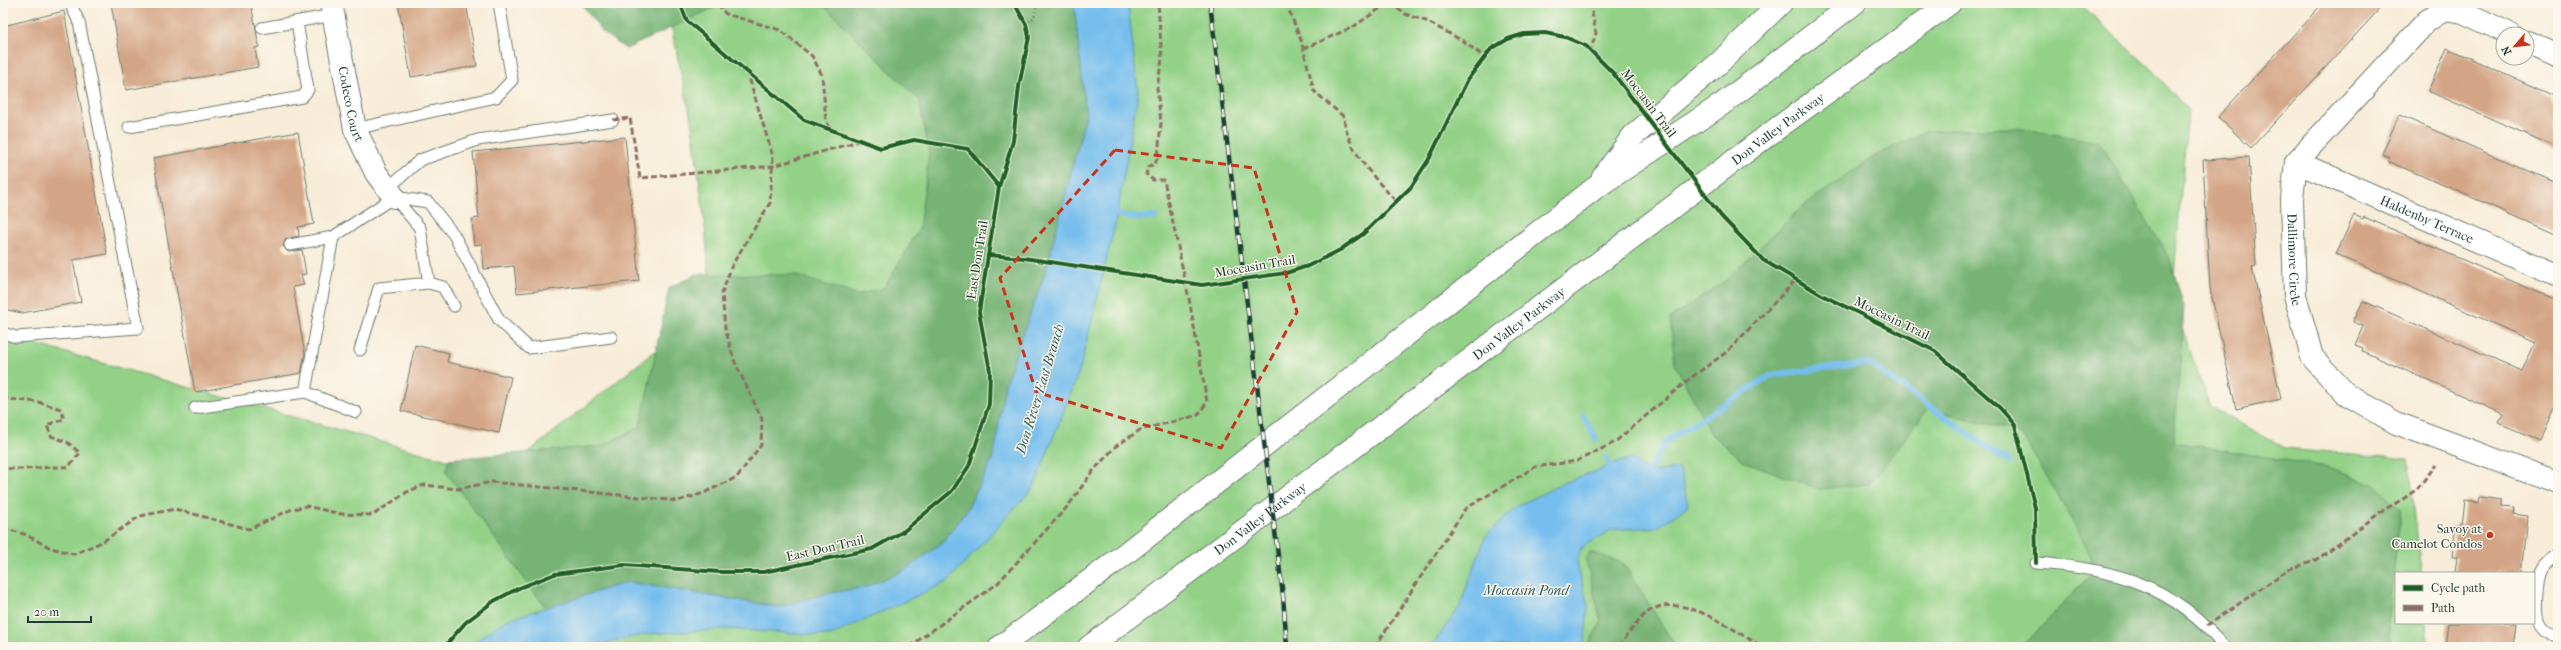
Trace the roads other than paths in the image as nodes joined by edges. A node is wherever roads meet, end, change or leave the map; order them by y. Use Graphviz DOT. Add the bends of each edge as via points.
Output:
graph roads {
  1 [pos="70,3"];
  2 [pos="499,3"];
  3 [pos="1780,3"];
  4 [pos="1855,3"];
  5 [pos="1950,3"];
  6 [pos="2445,6"];
  7 [pos="332,9"];
  8 [pos="297,22"];
  9 [pos="2495,27"];
  10 [pos="262,28"];
  11 [pos="2535,46"];
  12 [pos="2558,56"];
  13 [pos="612,120"];
  14 [pos="129,127"];
  15 [pos="355,129"];
  16 [pos="2296,162"];
  17 [pos="1595,188"];
  18 [pos="391,192"];
  19 [pos="333,237"];
  20 [pos="290,245"];
  21 [pos="2558,276"];
  22 [pos="429,283"];
  23 [pos="454,306"];
  24 [pos="3,333"];
  25 [pos="611,337"];
  26 [pos="360,350"];
  27 [pos="305,392"];
  28 [pos="195,408"];
  29 [pos="356,412"];
  30 [pos="2558,483"];
  31 [pos="2558,555"];
  32 [pos="2036,563"];
  33 [pos="2558,638"];
  34 [pos="1000,647"];
  35 [pos="1089,647"];
  36 [pos="2224,647"];
  1 -- 24 [label="lane" via="79,22 138,328 16,337"];
  2 -- 15 [label="lane" via="512,80 496,97"];
  3 -- 17 [label="main road" via="1719,63 1632,136"];
  4 -- 17 [label="main road" via="1722,105"];
  5 -- 35 [label="main road, Don Valley Parkway" via="1768,135"];
  6 -- 9 [label="main road"];
  6 -- 16 [label="main road"];
  7 -- 8 [label="lane"];
  7 -- 15 [label="main road, Codeco Court"];
  8 -- 10 [label="lane"];
  8 -- 14 [label="lane" via="308,90 302,97"];
  11 -- 12 [label="main road"];
  13 -- 18 [label="lane" via="478,140 420,160"];
  15 -- 18 [label="main road, Codeco Court" via="370,162"];
  16 -- 21 [label="main road, Haldenby Terrace"];
  16 -- 30 [label="main road, Dallimore Circle" via="2292,198 2295,295 2312,357 2345,393 2396,423"];
  17 -- 34 [label="main road" via="1112,564"];
  18 -- 19 [label="lane"];
  18 -- 22 [label="lane" via="420,228"];
  18 -- 25 [label="lane" via="428,202 454,235 499,320 529,348"];
  19 -- 20 [label="lane"];
  19 -- 27 [label="lane"];
  22 -- 23 [label="lane" via="443,287"];
  22 -- 26 [label="lane" via="379,288"];
  27 -- 28 [label="lane"];
  27 -- 29 [label="lane"];
  31 -- 33 [label="lane" via="2550,559 2542,570 2536,606 2539,622 2547,632"];
  32 -- 36 [label="lane" via="2078,566 2150,587 2185,607 2207,626"];
}
